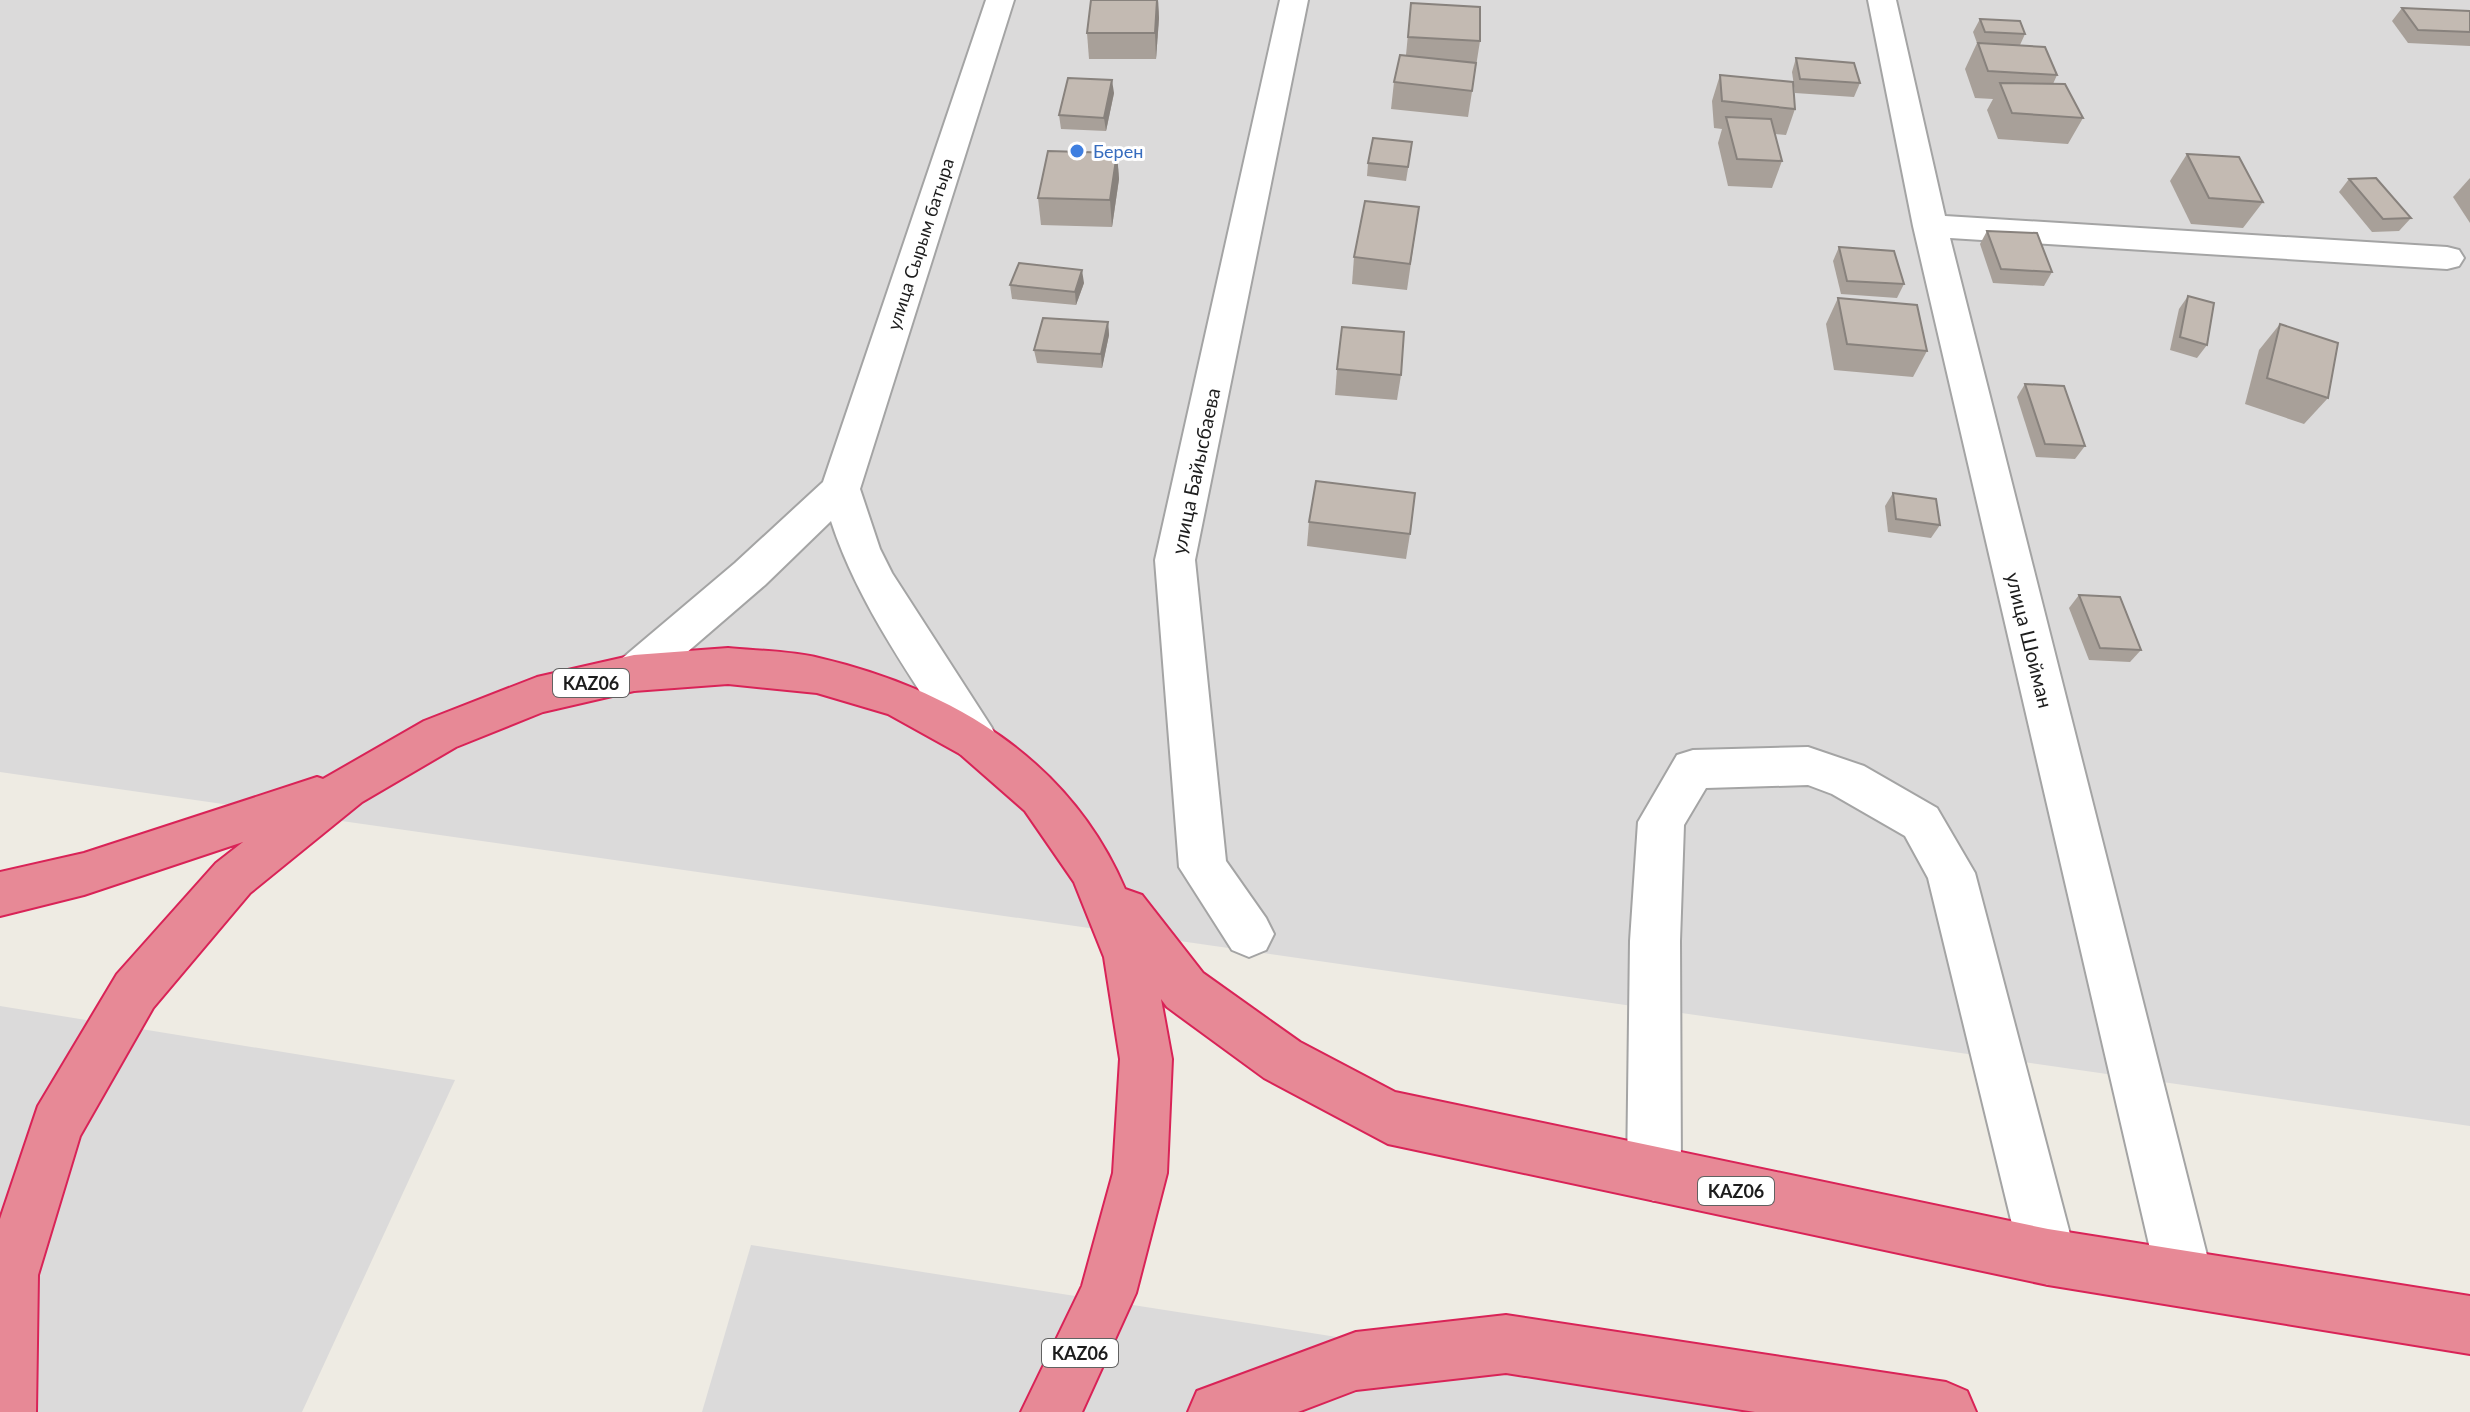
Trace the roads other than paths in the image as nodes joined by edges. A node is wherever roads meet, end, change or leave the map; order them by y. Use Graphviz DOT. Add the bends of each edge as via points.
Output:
graph roads {
  1 [pos="1000,0"];
  2 [pos="1294,0"];
  3 [pos="1882,0"];
  4 [pos="1930,226"];
  5 [pos="2447,258"];
  6 [pos="840,489"];
  7 [pos="634,673"];
  8 [pos="976,741"];
  9 [pos="346,788"];
  10 [pos="1093,870"];
  11 [pos="0,894"];
  12 [pos="1249,934"];
  13 [pos="1654,1174"];
  14 [pos="2048,1257"];
  15 [pos="5,1269"];
  16 [pos="2185,1279"];
  17 [pos="2470,1325"];
  18 [pos="6,1412"];
  19 [pos="1051,1412"];
  20 [pos="1218,1412"];
  21 [pos="1946,1412"];
  1 -- 6 [label="street, улица Сырым батыра"];
  2 -- 12 [label="street, улица Байысбаева" via="1175,560 1203,867"];
  3 -- 4 [label="street, улица Шойман"];
  4 -- 5 [label="street"];
  4 -- 16 [label="street, улица Шойман"];
  6 -- 7 [label="street, улица Сырым батыра"];
  6 -- 8 [label="street" via="876,582"];
  7 -- 8 [label="highway, KАZ06" via="728,666 817,675 901,700"];
  7 -- 9 [label="highway, KАZ06" via="537,695 454,728"];
  8 -- 10 [label="highway, KАZ06" via="1041,797"];
  9 -- 11 [label="highway, KАZ06" via="84,874"];
  9 -- 15 [label="highway, KАZ06" via="233,878 135,991 57,1125"];
  10 -- 13 [label="highway, KАZ06" via="1185,990 1282,1060 1322,1082 1388,1117"];
  10 -- 19 [label="highway, KАZ06" via="1129,957 1146,1059 1140,1173 1108,1293"];
  13 -- 14 [label="highway, KАZ06"];
  13 -- 14 [label="street" via="1661,822 1693,769 1808,766 1848,780 1921,822 1951,873"];
  14 -- 16 [label="highway, KАZ06"];
  15 -- 18 [label="highway, KАZ06"];
  16 -- 17 [label="highway, KАZ06"];
  20 -- 21 [label="highway" via="1356,1361 1506,1344"];
}
